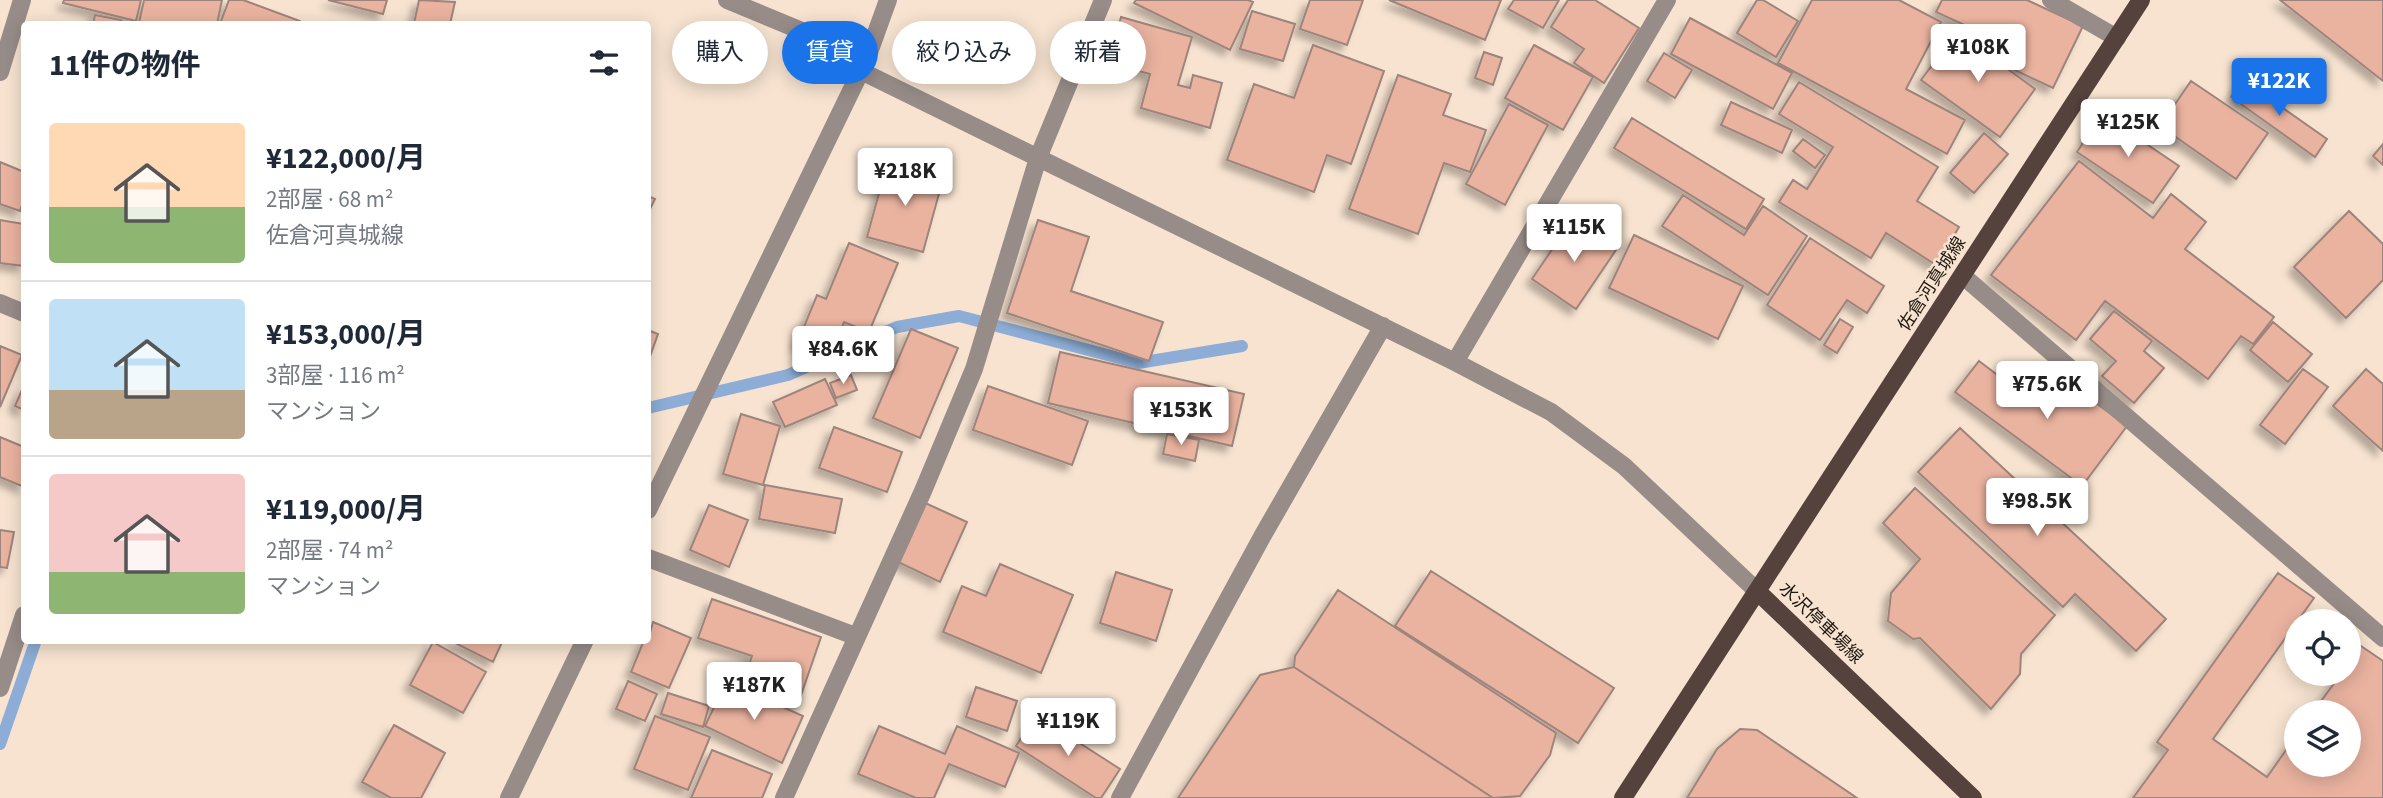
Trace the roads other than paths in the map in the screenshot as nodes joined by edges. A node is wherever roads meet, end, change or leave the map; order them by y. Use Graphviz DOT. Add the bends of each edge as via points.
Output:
graph roads {
  1 [pos="22,0"];
  2 [pos="727,0"];
  3 [pos="888,0"];
  4 [pos="1103,0"];
  5 [pos="1667,0"];
  6 [pos="2051,0"];
  7 [pos="2141,0"];
  8 [pos="782,26"];
  9 [pos="878,27"];
  10 [pos="2117,38"];
  11 [pos="0,72"];
  12 [pos="878,72"];
  13 [pos="855,84"];
  14 [pos="1038,158"];
  15 [pos="1963,276"];
  16 [pos="0,303"];
  17 [pos="21,312"];
  18 [pos="1383,326"];
  19 [pos="1455,362"];
  20 [pos="651,504"];
  21 [pos="651,559"];
  22 [pos="1757,591"];
  23 [pos="21,624"];
  24 [pos="855,636"];
  25 [pos="2383,638"];
  26 [pos="583,644"];
  27 [pos="0,688"];
  28 [pos="509,798"];
  29 [pos="784,798"];
  30 [pos="1120,798"];
  31 [pos="1623,798"];
  32 [pos="1973,798"];
  1 -- 11 [label="street"];
  2 -- 8 [label="street"];
  3 -- 9 [label="street"];
  4 -- 14 [label="street"];
  5 -- 19 [label="street"];
  6 -- 10 [label="street"];
  7 -- 10 [label="main road, 佐倉河真城線"];
  10 -- 15 [label="main road, 佐倉河真城線"];
  12 -- 14 [label="street"];
  13 -- 20 [label="street"];
  14 -- 18 [label="street"];
  14 -- 24 [label="street" via="974,369"];
  15 -- 22 [label="main road, 佐倉河真城線"];
  15 -- 25 [label="street"];
  16 -- 17 [label="street"];
  18 -- 19 [label="street"];
  18 -- 30 [label="street"];
  19 -- 22 [label="street" via="1551,412 1624,466"];
  21 -- 24 [label="street"];
  22 -- 31 [label="main road, 水沢停車場線"];
  22 -- 32 [label="main road, 水沢停車場線"];
  23 -- 27 [label="street"];
  24 -- 29 [label="street"];
  26 -- 28 [label="street"];
}
